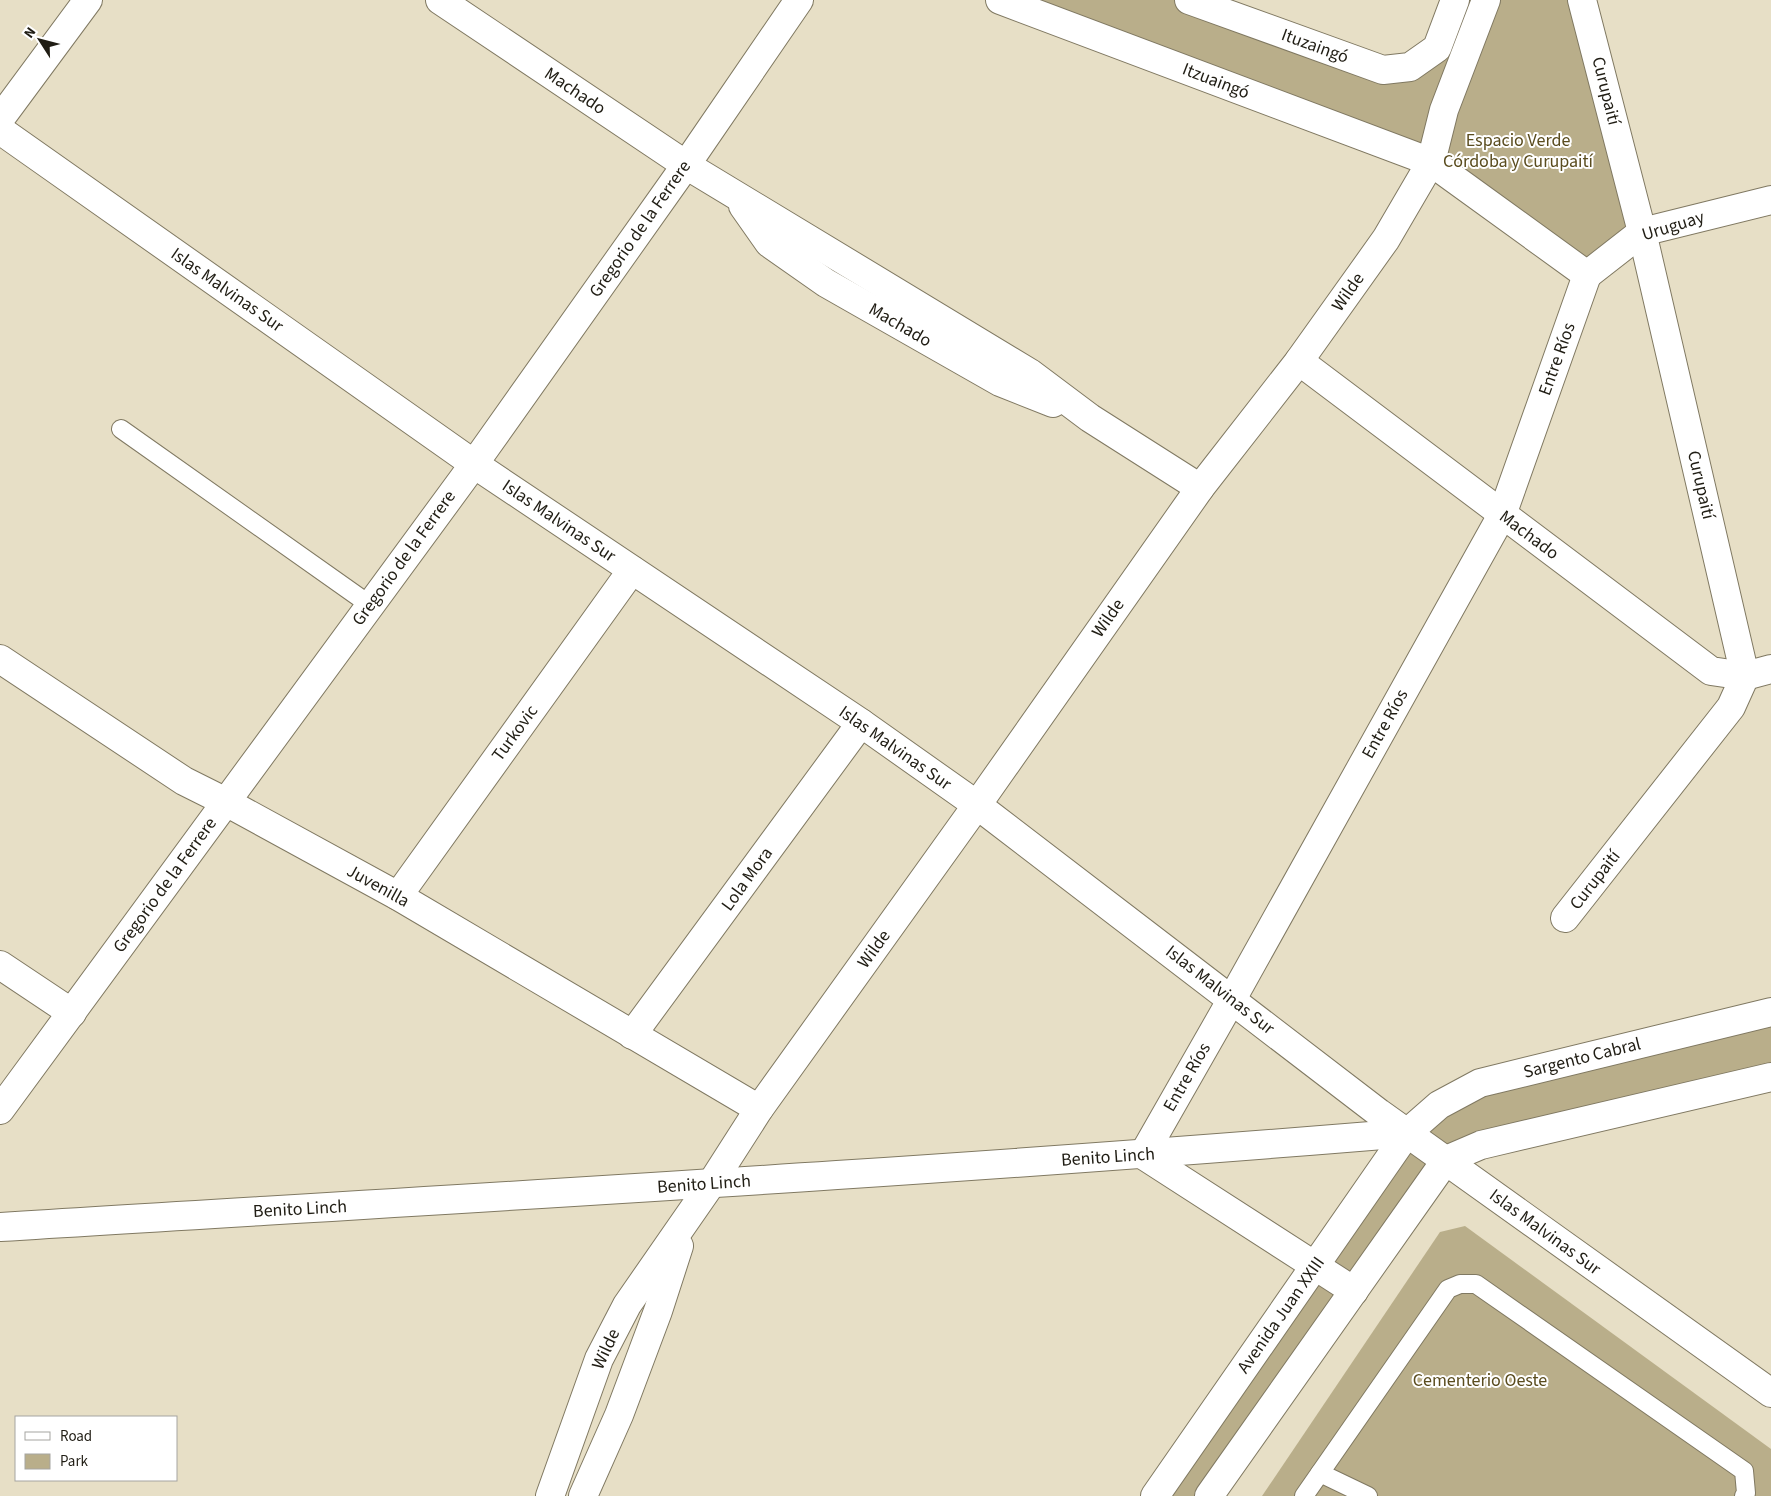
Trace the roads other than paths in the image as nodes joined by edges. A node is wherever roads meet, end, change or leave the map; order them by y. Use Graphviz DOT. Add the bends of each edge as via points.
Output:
graph roads {
  1 [pos="88,0"];
  2 [pos="440,0"];
  3 [pos="799,0"];
  4 [pos="1000,0"];
  5 [pos="1189,0"];
  6 [pos="1455,0"];
  7 [pos="1486,0"];
  8 [pos="1582,0"];
  9 [pos="0,119"];
  10 [pos="0,130"];
  11 [pos="1431,162"];
  12 [pos="686,165"];
  13 [pos="1771,200"];
  14 [pos="1642,232"];
  15 [pos="1587,275"];
  16 [pos="1299,361"];
  17 [pos="121,429"];
  18 [pos="474,464"];
  19 [pos="1200,488"];
  20 [pos="1502,515"];
  21 [pos="632,570"];
  22 [pos="370,604"];
  23 [pos="0,658"];
  24 [pos="1758,672"];
  25 [pos="861,723"];
  26 [pos="226,802"];
  27 [pos="977,805"];
  28 [pos="398,896"];
  29 [pos="1565,918"];
  30 [pos="0,965"];
  31 [pos="1232,1000"];
  32 [pos="1771,1012"];
  33 [pos="72,1013"];
  34 [pos="632,1035"];
  35 [pos="1771,1077"];
  36 [pos="759,1109"];
  37 [pos="0,1110"];
  38 [pos="1407,1133"];
  39 [pos="1143,1155"];
  40 [pos="1446,1160"];
  41 [pos="711,1184"];
  42 [pos="689,1216"];
  43 [pos="0,1227"];
  44 [pos="1315,1266"];
  45 [pos="1354,1291"];
  46 [pos="1771,1393"];
  47 [pos="1320,1473"];
  48 [pos="550,1496"];
  49 [pos="583,1496"];
  50 [pos="1155,1496"];
  51 [pos="1208,1496"];
  52 [pos="1304,1496"];
  53 [pos="1368,1496"];
  54 [pos="1744,1496"];
  1 -- 9 [label="street"];
  2 -- 12 [label="street, Machado"];
  3 -- 12 [label="street, Gregorio de la Ferrere"];
  4 -- 11 [label="street, Itzuaingó"];
  5 -- 6 [label="street, Ituzaingó" via="1383,70 1410,67 1437,48"];
  7 -- 11 [label="street, Wilde" via="1444,110"];
  8 -- 14 [label="street, Curupaití"];
  10 -- 18 [label="street, Islas Malvinas Sur"];
  11 -- 15 [label="street"];
  11 -- 16 [label="street, Wilde" via="1386,239"];
  12 -- 18 [label="street, Gregorio de la Ferrere"];
  12 -- 19 [label="street, Machado" via="1030,373 1090,418"];
  13 -- 14 [label="street, Uruguay"];
  14 -- 15 [label="street, Uruguay"];
  14 -- 24 [label="street, Curupaití"];
  15 -- 20 [label="street, Entre Ríos"];
  16 -- 19 [label="street, Wilde"];
  16 -- 20 [label="street, Machado"];
  17 -- 22 [label="lane"];
  18 -- 21 [label="street, Islas Malvinas Sur"];
  18 -- 22 [label="street, Gregorio de la Ferrere"];
  19 -- 27 [label="street, Wilde"];
  20 -- 24 [label="street, Machado" via="1711,670"];
  20 -- 31 [label="street, Entre Ríos"];
  21 -- 25 [label="street, Islas Malvinas Sur"];
  21 -- 28 [label="street, Turkovic"];
  22 -- 26 [label="street, Gregorio de la Ferrere"];
  23 -- 26 [label="street, Juvenilla" via="184,781"];
  24 -- 29 [label="street, Curupaití"];
  25 -- 27 [label="street, Islas Malvinas Sur"];
  25 -- 34 [label="street, Lola Mora"];
  26 -- 28 [label="street, Juvenilla"];
  26 -- 33 [label="street, Gregorio de la Ferrere"];
  27 -- 31 [label="street, Islas Malvinas Sur"];
  27 -- 36 [label="street, Wilde"];
  28 -- 34 [label="street, Juvenilla"];
  30 -- 33 [label="street"];
  31 -- 38 [label="street, Islas Malvinas Sur"];
  31 -- 39 [label="street, Entre Ríos"];
  32 -- 38 [label="street, Sargento Cabral" via="1480,1083 1439,1105"];
  33 -- 37 [label="street, Gregorio de la Ferrere"];
  34 -- 36 [label="street, Juvenilla"];
  35 -- 40 [label="street" via="1482,1145"];
  36 -- 41 [label="street, Wilde"];
  38 -- 39 [label="street, Benito Linch"];
  38 -- 40 [label="street, Islas Malvinas Sur"];
  38 -- 44 [label="street, Avenida Juan XXIII"];
  39 -- 41 [label="street, Benito Linch"];
  39 -- 44 [label="street"];
  40 -- 45 [label="street"];
  40 -- 46 [label="street, Islas Malvinas Sur"];
  41 -- 42 [label="street, Wilde"];
  41 -- 43 [label="street, Benito Linch"];
  42 -- 48 [label="street, Wilde" via="627,1305 599,1359"];
  42 -- 49 [label="street, Wilde" via="619,1415"];
  44 -- 45 [label="street"];
  44 -- 50 [label="street, Avenida Juan XXIII"];
  45 -- 51 [label="street"];
  47 -- 52 [label="lane"];
  47 -- 53 [label="lane"];
  47 -- 54 [label="lane" via="1448,1289 1460,1284 1476,1284 1744,1471"];
}
